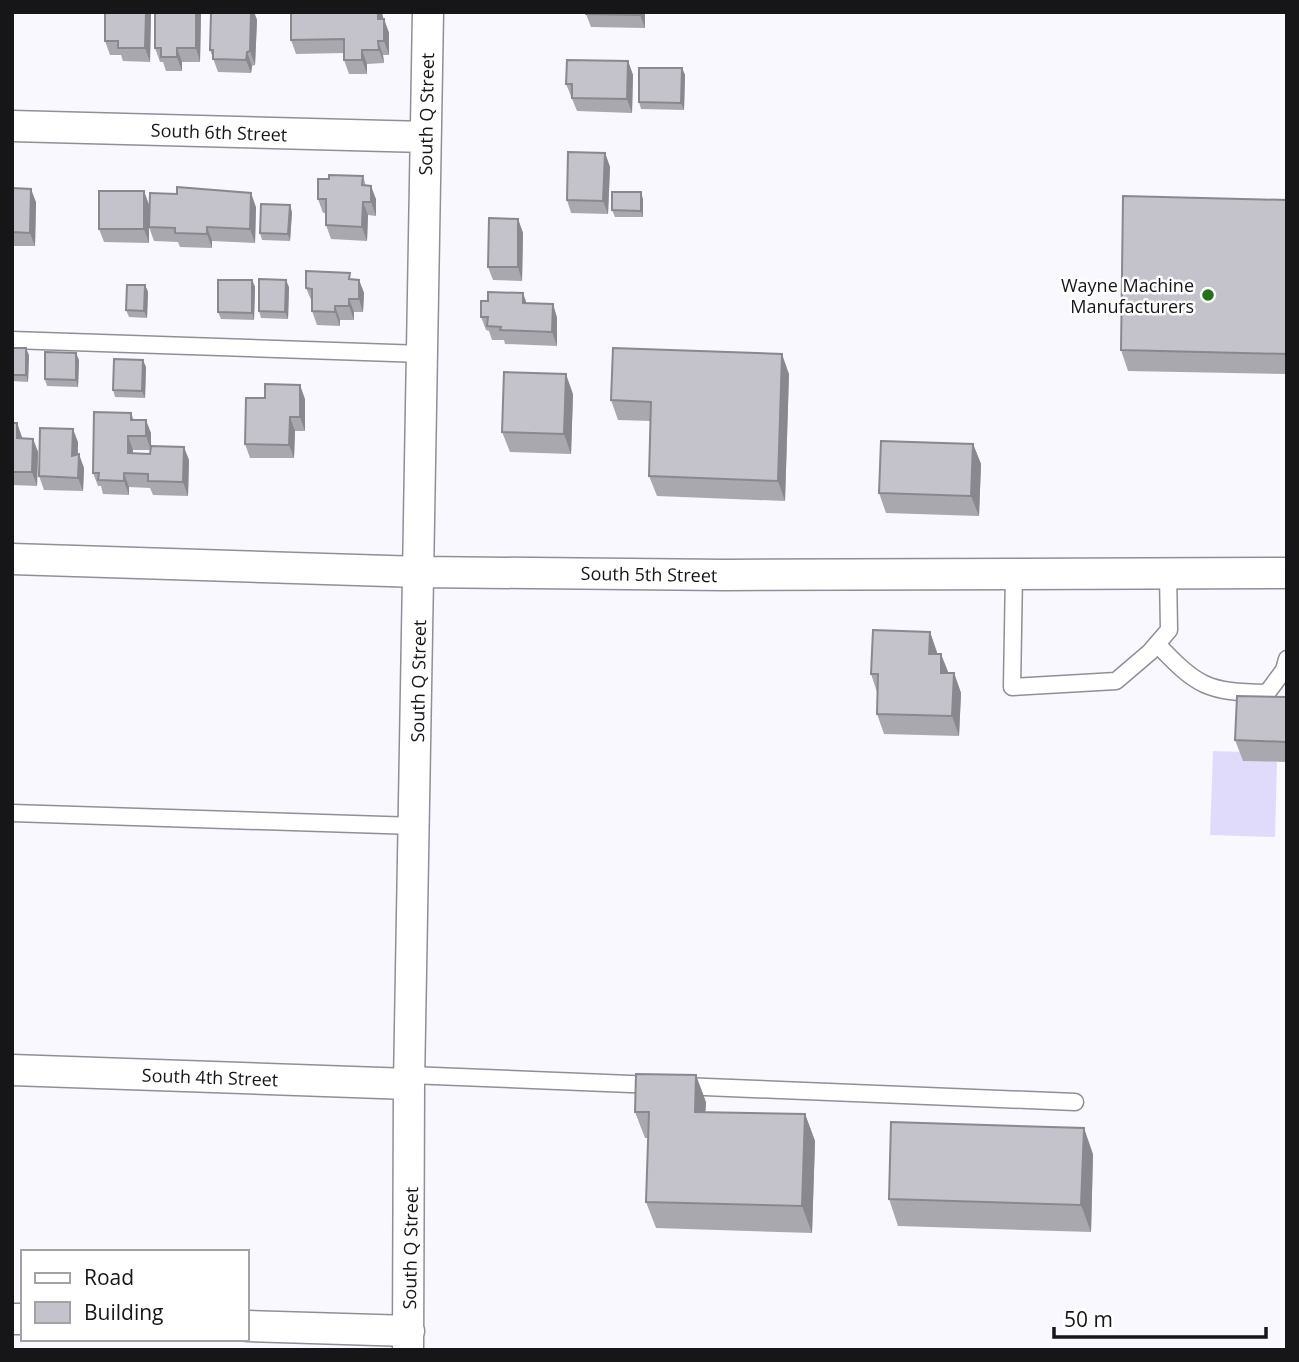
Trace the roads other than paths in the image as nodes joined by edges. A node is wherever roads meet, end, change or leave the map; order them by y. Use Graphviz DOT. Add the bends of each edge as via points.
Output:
graph roads {
  1 [pos="428,12"];
  2 [pos="12,126"];
  3 [pos="425,137"];
  4 [pos="12,340"];
  5 [pos="423,354"];
  6 [pos="12,559"];
  7 [pos="420,572"];
  8 [pos="1168,573"];
  9 [pos="1287,573"];
  10 [pos="1014,574"];
  11 [pos="1157,644"];
  12 [pos="1287,659"];
  13 [pos="12,813"];
  14 [pos="415,826"];
  15 [pos="12,1070"];
  16 [pos="409,1079"];
  17 [pos="1075,1102"];
  18 [pos="248,1326"];
  19 [pos="408,1340"];
  1 -- 3 [label="street, South Q Street"];
  2 -- 3 [label="street, South 6th Street"];
  3 -- 5 [label="street, South Q Street"];
  4 -- 5 [label="lane"];
  5 -- 7 [label="street, South Q Street"];
  6 -- 7 [label="street, South 5th Street"];
  7 -- 10 [label="street, South 5th Street"];
  7 -- 14 [label="street, South Q Street"];
  8 -- 9 [label="street, South 5th Street"];
  8 -- 10 [label="street, South 5th Street"];
  8 -- 11 [label="lane" via="1168,630"];
  10 -- 11 [label="lane" via="1012,687 1116,681"];
  11 -- 12 [label="lane" via="1191,679 1241,692 1267,693"];
  13 -- 14 [label="lane"];
  14 -- 16 [label="street, South Q Street"];
  15 -- 16 [label="street, South 4th Street"];
  16 -- 17 [label="lane"];
  16 -- 19 [label="street, South Q Street"];
  18 -- 19 [label="street"];
}
